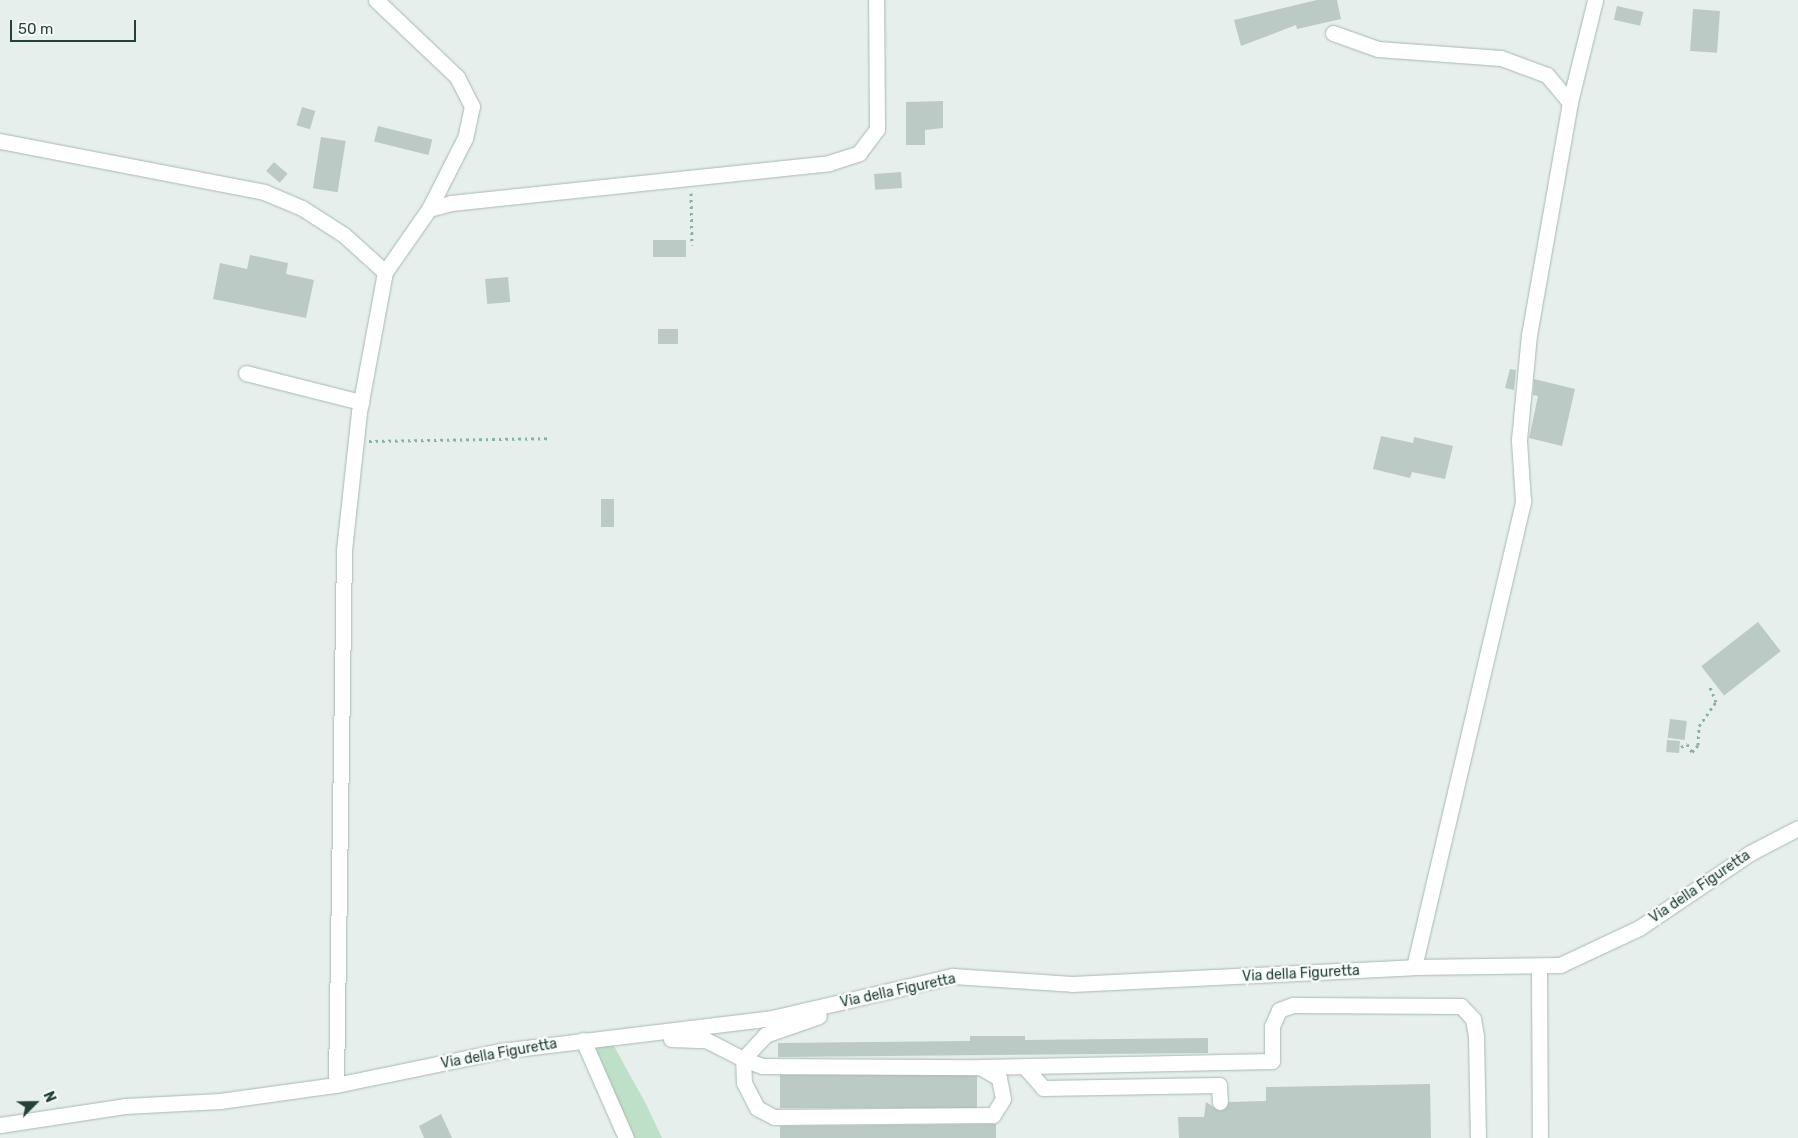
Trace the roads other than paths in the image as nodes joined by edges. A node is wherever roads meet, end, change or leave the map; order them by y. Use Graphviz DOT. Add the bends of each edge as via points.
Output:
graph roads {
  1 [pos="376,0"];
  2 [pos="876,0"];
  3 [pos="1595,0"];
  4 [pos="1333,33"];
  5 [pos="1570,102"];
  6 [pos="0,141"];
  7 [pos="429,209"];
  8 [pos="384,272"];
  9 [pos="246,373"];
  10 [pos="361,402"];
  11 [pos="1798,828"];
  12 [pos="1414,967"];
  13 [pos="1539,968"];
  14 [pos="896,990"];
  15 [pos="650,1034"];
  16 [pos="584,1040"];
  17 [pos="743,1059"];
  18 [pos="980,1067"];
  19 [pos="1025,1067"];
  20 [pos="336,1085"];
  21 [pos="1220,1102"];
  22 [pos="0,1125"];
  23 [pos="626,1138"];
  24 [pos="1478,1138"];
  25 [pos="1540,1138"];
  1 -- 7 [label="street" via="457,77 472,106 465,138"];
  2 -- 7 [label="street" via="877,129 858,153 829,163 690,175 451,203"];
  3 -- 5 [label="street"];
  4 -- 5 [label="street" via="1378,49 1501,58 1546,75"];
  5 -- 12 [label="street" via="1529,335 1519,440 1523,502"];
  6 -- 8 [label="street" via="264,192 302,208 337,231"];
  7 -- 8 [label="street"];
  8 -- 10 [label="street"];
  9 -- 10 [label="street"];
  10 -- 20 [label="street" via="344,550"];
  11 -- 13 [label="street, Via della Figuretta" via="1750,852 1640,928 1560,965"];
  12 -- 13 [label="street, Via della Figuretta"];
  12 -- 14 [label="street, Via della Figuretta" via="1072,984 952,976"];
  13 -- 25 [label="street"];
  14 -- 15 [label="street, Via della Figuretta" via="772,1018"];
  14 -- 17 [label="street" via="765,1035"];
  15 -- 16 [label="street, Via della Figuretta"];
  15 -- 17 [label="street" via="706,1040"];
  16 -- 20 [label="street, Via della Figuretta" via="500,1052"];
  16 -- 23 [label="street"];
  17 -- 18 [label="street" via="785,1067"];
  17 -- 18 [label="street" via="744,1083 757,1108 774,1117 993,1115 1003,1098 998,1078"];
  18 -- 19 [label="street"];
  19 -- 21 [label="street" via="1043,1088 1219,1085"];
  19 -- 24 [label="street" via="1272,1061 1272,1026 1279,1010 1293,1006 1461,1006 1473,1019 1476,1036"];
  20 -- 22 [label="street, Via della Figuretta" via="220,1101 125,1106"];
}
